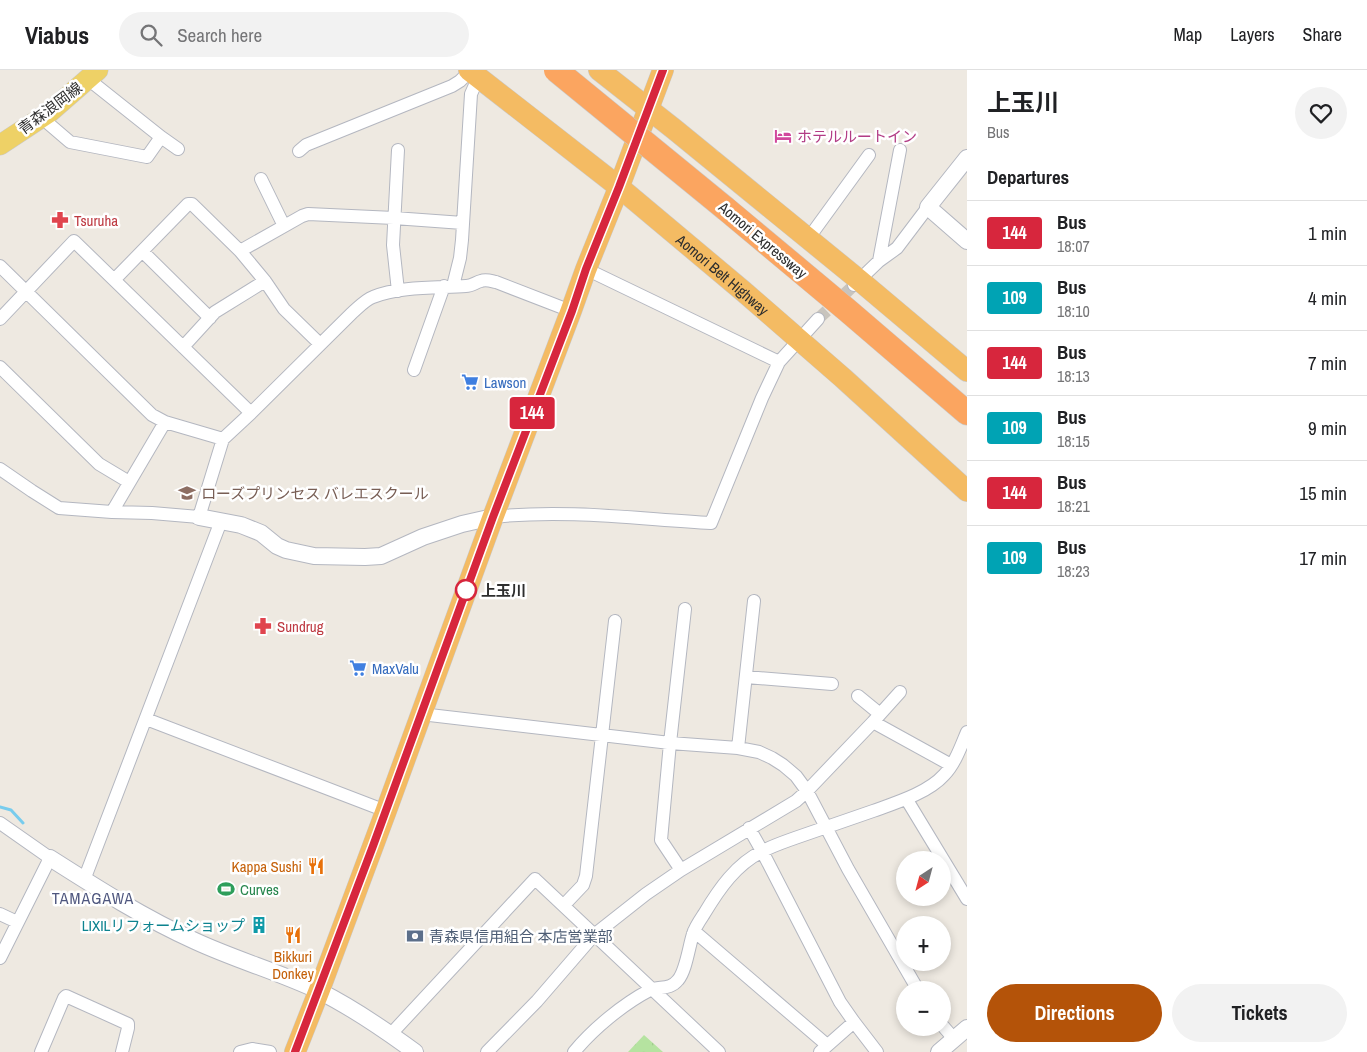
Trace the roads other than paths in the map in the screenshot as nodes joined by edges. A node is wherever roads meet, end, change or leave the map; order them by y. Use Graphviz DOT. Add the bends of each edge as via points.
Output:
graph roads {
  1 [pos="556,70"];
  2 [pos="599,70"];
  3 [pos="663,70"];
  4 [pos="473,73"];
  5 [pos="93,75"];
  6 [pos="649,110"];
  7 [pos="42,118"];
  8 [pos="161,136"];
  9 [pos="0,145"];
  10 [pos="178,149"];
  11 [pos="398,150"];
  12 [pos="900,150"];
  13 [pos="299,151"];
  14 [pos="869,155"];
  15 [pos="967,158"];
  16 [pos="261,179"];
  17 [pos="619,187"];
  18 [pos="928,207"];
  19 [pos="394,218"];
  20 [pos="463,223"];
  21 [pos="284,226"];
  22 [pos="808,239"];
  23 [pos="967,241"];
  24 [pos="240,251"];
  25 [pos="143,252"];
  26 [pos="880,261"];
  27 [pos="0,266"];
  28 [pos="586,269"];
  29 [pos="114,280"];
  30 [pos="266,281"];
  31 [pos="855,284"];
  32 [pos="449,286"];
  33 [pos="398,291"];
  34 [pos="26,292"];
  35 [pos="572,311"];
  36 [pos="210,318"];
  37 [pos="0,319"];
  38 [pos="818,319"];
  39 [pos="798,340"];
  40 [pos="320,344"];
  41 [pos="183,347"];
  42 [pos="779,362"];
  43 [pos="0,367"];
  44 [pos="414,370"];
  45 [pos="967,371"];
  46 [pos="251,413"];
  47 [pos="967,413"];
  48 [pos="166,422"];
  49 [pos="223,439"];
  50 [pos="0,468"];
  51 [pos="129,482"];
  52 [pos="967,491"];
  53 [pos="112,512"];
  54 [pos="199,517"];
  55 [pos="493,517"];
  56 [pos="221,521"];
  57 [pos="754,601"];
  58 [pos="685,610"];
  59 [pos="615,621"];
  60 [pos="746,677"];
  61 [pos="832,684"];
  62 [pos="900,692"];
  63 [pos="858,696"];
  64 [pos="421,714"];
  65 [pos="877,718"];
  66 [pos="146,719"];
  67 [pos="967,732"];
  68 [pos="602,735"];
  69 [pos="670,743"];
  70 [pos="738,748"];
  71 [pos="951,765"];
  72 [pos="807,791"];
  73 [pos="907,800"];
  74 [pos="386,811"];
  75 [pos="0,823"];
  76 [pos="825,827"];
  77 [pos="749,828"];
  78 [pos="762,851"];
  79 [pos="50,858"];
  80 [pos="681,870"];
  81 [pos="84,880"];
  82 [pos="967,899"];
  83 [pos="564,906"];
  84 [pos="0,914"];
  85 [pos="18,922"];
  86 [pos="694,931"];
  87 [pos="594,935"];
  88 [pos="0,958"];
  89 [pos="913,981"];
  90 [pos="652,989"];
  91 [pos="319,991"];
  92 [pos="854,1022"];
  93 [pos="967,1028"];
  94 [pos="390,1035"];
  95 [pos="951,1036"];
  96 [pos="954,1040"];
  97 [pos="824,1048"];
  98 [pos="41,1052"];
  99 [pos="122,1052"];
  100 [pos="240,1052"];
  101 [pos="270,1052"];
  102 [pos="295,1052"];
  103 [pos="416,1052"];
  104 [pos="487,1052"];
  105 [pos="574,1052"];
  106 [pos="718,1052"];
  107 [pos="877,1052"];
  108 [pos="939,1052"];
  1 -- 47 [label="highway, Aomori Expressway, bridge"];
  2 -- 6 [label="highway"];
  3 -- 6 [label="highway"];
  4 -- 13 [label="street" via="452,86 306,145"];
  4 -- 17 [label="highway, Aomori Belt Highway"];
  4 -- 20 [label="street" via="475,85 471,94"];
  5 -- 7 [label="main road, 青森浪岡線"];
  5 -- 8 [label="street"];
  6 -- 17 [label="highway"];
  6 -- 22 [label="highway"];
  7 -- 8 [label="street" via="70,142 146,157"];
  7 -- 9 [label="main road, 青森浪岡線"];
  8 -- 10 [label="street"];
  11 -- 19 [label="street"];
  12 -- 26 [label="street"];
  14 -- 22 [label="street"];
  15 -- 18 [label="street"];
  16 -- 21 [label="street"];
  17 -- 28 [label="highway"];
  17 -- 39 [label="highway, Aomori Belt Highway"];
  18 -- 23 [label="street"];
  18 -- 26 [label="street" via="897,248"];
  19 -- 20 [label="street"];
  19 -- 21 [label="street" via="308,214"];
  19 -- 33 [label="street"];
  20 -- 32 [label="street" via="460,258"];
  21 -- 24 [label="street"];
  22 -- 31 [label="highway"];
  24 -- 25 [label="street" via="192,204 188,204"];
  24 -- 30 [label="street"];
  25 -- 29 [label="street"];
  25 -- 36 [label="street"];
  26 -- 31 [label="street"];
  27 -- 34 [label="street"];
  28 -- 35 [label="highway"];
  28 -- 42 [label="street"];
  29 -- 34 [label="street" via="74,241"];
  29 -- 41 [label="street"];
  30 -- 36 [label="street"];
  30 -- 40 [label="street" via="284,309"];
  31 -- 45 [label="highway"];
  32 -- 33 [label="street"];
  32 -- 35 [label="street" via="469,286 488,280"];
  32 -- 44 [label="street"];
  33 -- 40 [label="street" via="364,302"];
  34 -- 37 [label="street"];
  34 -- 48 [label="street" via="152,415"];
  35 -- 55 [label="highway"];
  36 -- 41 [label="street"];
  38 -- 39 [label="street"];
  39 -- 42 [label="street"];
  39 -- 52 [label="highway, Aomori Belt Highway"];
  40 -- 46 [label="street"];
  41 -- 46 [label="street"];
  42 -- 55 [label="street" via="711,523 589,514"];
  43 -- 51 [label="street" via="99,464"];
  46 -- 49 [label="street"];
  48 -- 49 [label="street"];
  48 -- 51 [label="street"];
  49 -- 54 [label="street"];
  50 -- 53 [label="street" via="59,508"];
  51 -- 53 [label="street"];
  53 -- 54 [label="street"];
  54 -- 56 [label="street"];
  55 -- 56 [label="street" via="454,526 372,557 314,556 292,552 277,546 261,533"];
  55 -- 64 [label="highway"];
  56 -- 66 [label="street"];
  57 -- 60 [label="street"];
  58 -- 69 [label="street"];
  59 -- 68 [label="street"];
  60 -- 61 [label="street"];
  60 -- 70 [label="street"];
  62 -- 65 [label="street"];
  63 -- 65 [label="street"];
  64 -- 68 [label="street"];
  64 -- 74 [label="highway"];
  65 -- 71 [label="street"];
  65 -- 72 [label="street"];
  66 -- 74 [label="street"];
  66 -- 81 [label="street"];
  67 -- 71 [label="street"];
  68 -- 69 [label="street"];
  68 -- 83 [label="street" via="586,876 583,885"];
  69 -- 70 [label="street"];
  69 -- 80 [label="street" via="661,840"];
  70 -- 72 [label="street" via="759,752 783,765"];
  71 -- 73 [label="street" via="945,775"];
  72 -- 76 [label="street"];
  72 -- 77 [label="street" via="796,801"];
  73 -- 76 [label="street"];
  73 -- 82 [label="street"];
  74 -- 91 [label="highway"];
  75 -- 79 [label="street"];
  76 -- 78 [label="street"];
  76 -- 89 [label="street"];
  77 -- 78 [label="street"];
  77 -- 80 [label="street"];
  78 -- 86 [label="street" via="737,868 717,891"];
  78 -- 92 [label="street" via="826,976"];
  79 -- 81 [label="street"];
  79 -- 85 [label="street"];
  80 -- 87 [label="street"];
  81 -- 91 [label="street" via="181,935"];
  83 -- 87 [label="street"];
  83 -- 94 [label="street" via="535,879"];
  84 -- 85 [label="street"];
  85 -- 88 [label="street"];
  86 -- 90 [label="street" via="678,980 672,986"];
  86 -- 97 [label="street"];
  87 -- 90 [label="street"];
  87 -- 104 [label="street"];
  90 -- 105 [label="street" via="625,1006"];
  90 -- 106 [label="street"];
  91 -- 94 [label="street"];
  91 -- 102 [label="highway"];
  92 -- 97 [label="street"];
  92 -- 107 [label="street"];
  93 -- 96 [label="street"];
  94 -- 103 [label="street"];
  95 -- 96 [label="street"];
  96 -- 108 [label="street"];
  98 -- 99 [label="street" via="66,996 128,1024"];
  100 -- 101 [label="street" via="252,1049"];
}
